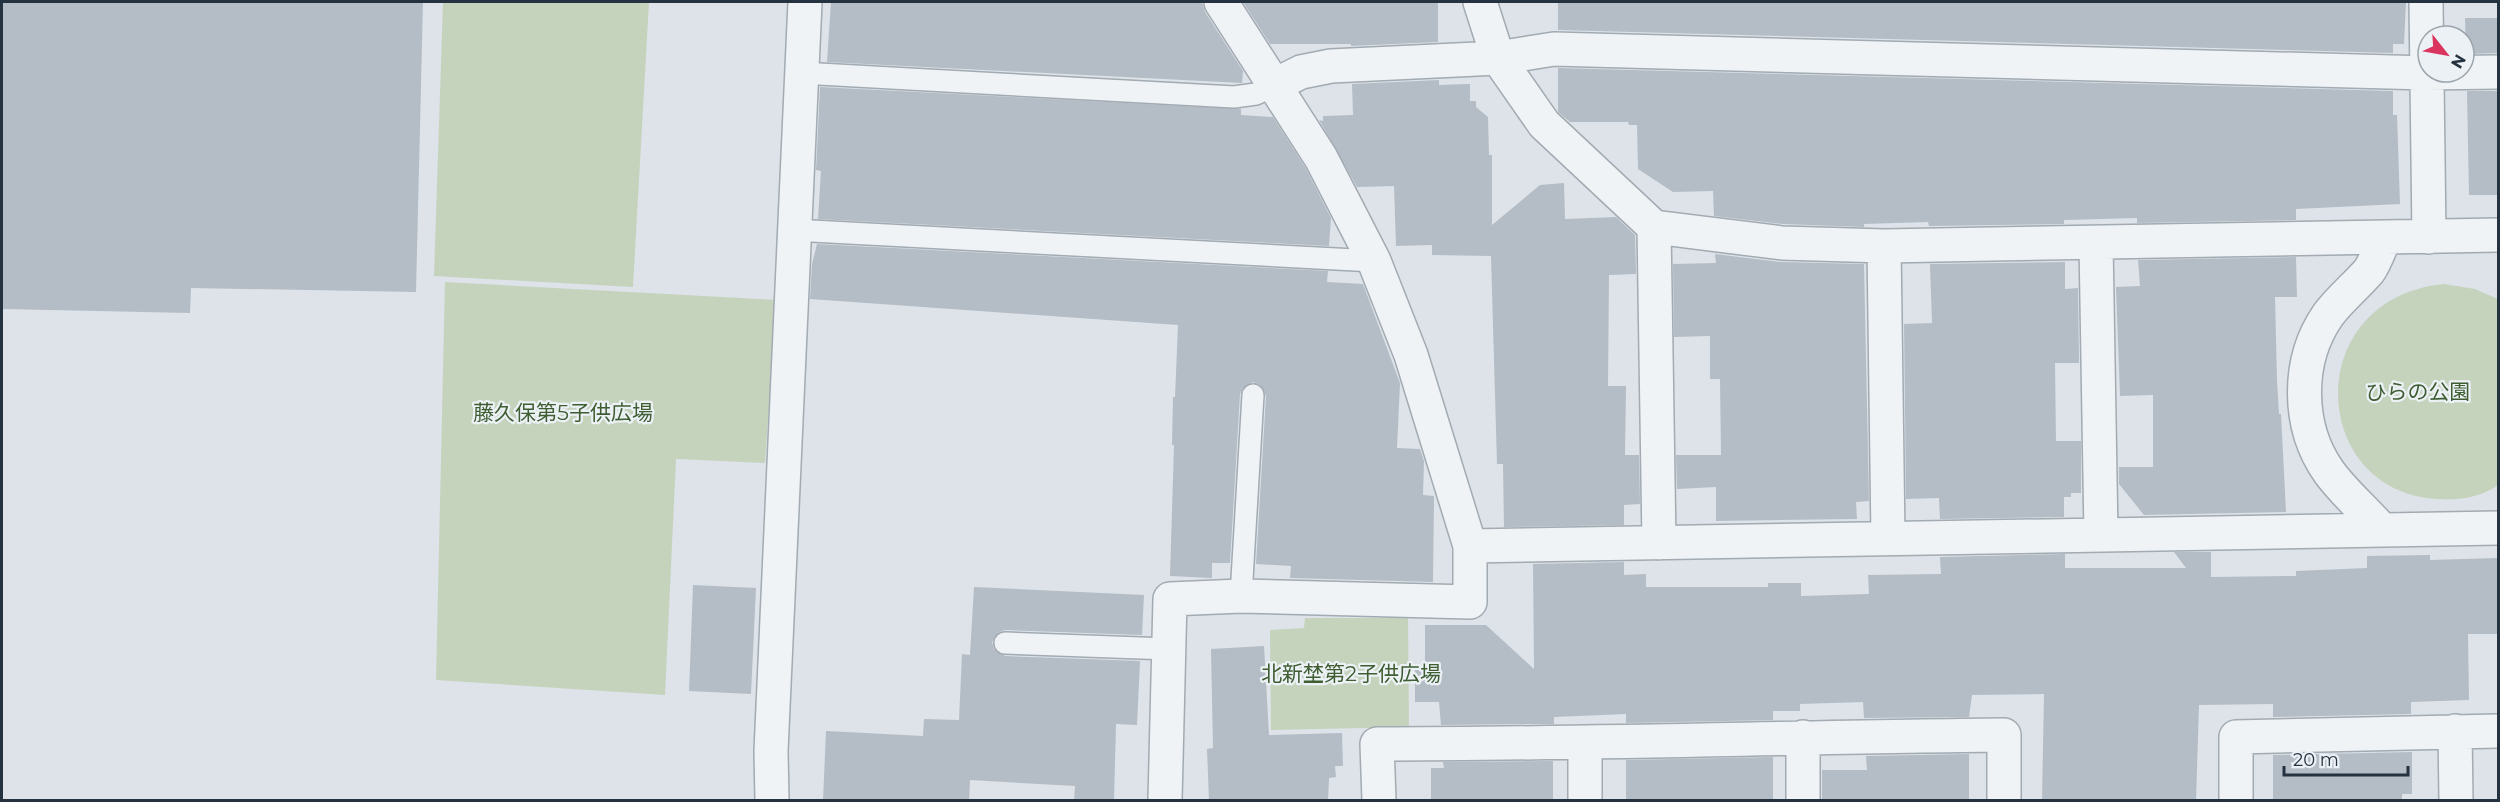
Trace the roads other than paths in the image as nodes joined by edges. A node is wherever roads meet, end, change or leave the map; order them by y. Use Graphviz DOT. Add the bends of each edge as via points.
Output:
graph roads {
  1 [pos="805,2"];
  2 [pos="1221,2"];
  3 [pos="1479,2"];
  4 [pos="2426,2"];
  5 [pos="2426,24"];
  6 [pos="1498,58"];
  7 [pos="2476,72"];
  8 [pos="2499,72"];
  9 [pos="801,73"];
  10 [pos="2416,73"];
  11 [pos="2427,84"];
  12 [pos="1275,85"];
  13 [pos="1654,227"];
  14 [pos="793,230"];
  15 [pos="2498,236"];
  16 [pos="2385,237"];
  17 [pos="2429,237"];
  18 [pos="2096,243"];
  19 [pos="1884,246"];
  20 [pos="1374,261"];
  21 [pos="1253,395"];
  22 [pos="2499,528"];
  23 [pos="2382,530"];
  24 [pos="2101,535"];
  25 [pos="1888,538"];
  26 [pos="1659,543"];
  27 [pos="1470,546"];
  28 [pos="1241,596"];
  29 [pos="1005,643"];
  30 [pos="1169,649"];
  31 [pos="2455,731"];
  32 [pos="2499,731"];
  33 [pos="1803,737"];
  34 [pos="1585,744"];
  35 [pos="772,801"];
  36 [pos="1165,801"];
  37 [pos="1379,801"];
  38 [pos="1586,801"];
  39 [pos="1803,801"];
  40 [pos="2004,801"];
  41 [pos="2236,801"];
  42 [pos="2456,801"];
  1 -- 9 [label="street"];
  2 -- 12 [label="street"];
  3 -- 6 [label="street"];
  4 -- 5 [label="street"];
  6 -- 10 [label="street" via="1554,50"];
  6 -- 12 [label="street" via="1331,66 1301,72"];
  6 -- 13 [label="street" via="1544,124"];
  7 -- 8 [label="street"];
  9 -- 12 [label="lane" via="1234,97 1256,94"];
  9 -- 14 [label="street"];
  11 -- 17 [label="street"];
  12 -- 20 [label="street" via="1321,158"];
  13 -- 19 [label="street" via="1782,243"];
  13 -- 26 [label="street"];
  14 -- 20 [label="lane"];
  14 -- 35 [label="street"];
  15 -- 17 [label="street"];
  16 -- 17 [label="street"];
  16 -- 18 [label="street"];
  16 -- 23 [label="street" via="2370,269 2328,315 2308,361 2305,382 2305,405 2319,454 2341,487"];
  18 -- 19 [label="street"];
  18 -- 24 [label="street"];
  19 -- 25 [label="street"];
  20 -- 27 [label="street" via="1411,355"];
  21 -- 28 [label="lane"];
  22 -- 23 [label="street"];
  23 -- 24 [label="street"];
  24 -- 25 [label="street"];
  25 -- 26 [label="street"];
  26 -- 27 [label="street"];
  27 -- 28 [label="street" via="1470,602"];
  28 -- 30 [label="street" via="1170,599"];
  29 -- 30 [label="lane"];
  30 -- 36 [label="street"];
  31 -- 32 [label="street"];
  31 -- 41 [label="street" via="2236,737"];
  31 -- 42 [label="street"];
  33 -- 34 [label="street"];
  33 -- 39 [label="street"];
  33 -- 40 [label="street" via="2004,735"];
  34 -- 37 [label="street" via="1377,744"];
  34 -- 38 [label="street"];
}
